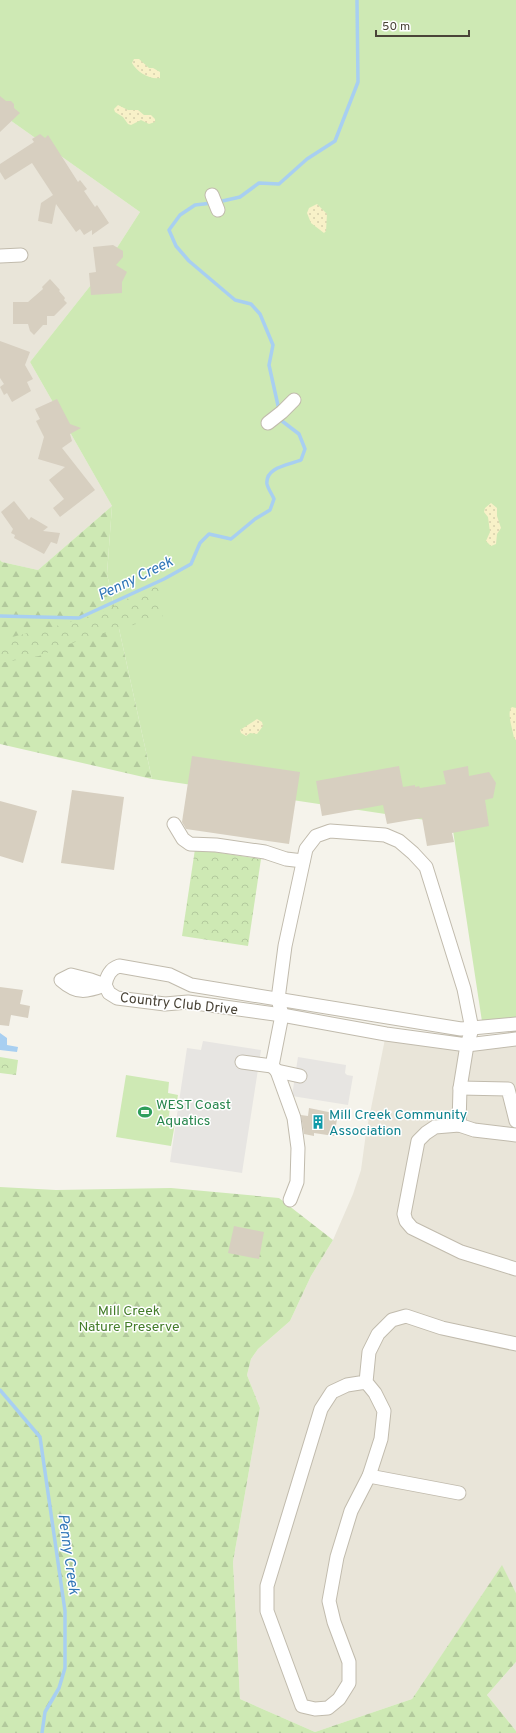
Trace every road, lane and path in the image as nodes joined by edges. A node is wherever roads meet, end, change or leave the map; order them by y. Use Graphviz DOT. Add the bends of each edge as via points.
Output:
graph roads {
  1 [pos="212,194"];
  2 [pos="218,210"];
  3 [pos="21,255"];
  4 [pos="0,256"];
  5 [pos="294,400"];
  6 [pos="268,423"];
  7 [pos="174,824"];
  8 [pos="303,861"];
  9 [pos="278,999"];
  10 [pos="282,1015"];
  11 [pos="516,1024"];
  12 [pos="472,1029"];
  13 [pos="516,1039"];
  14 [pos="467,1045"];
  15 [pos="242,1062"];
  16 [pos="275,1069"];
  17 [pos="300,1076"];
  18 [pos="460,1088"];
  19 [pos="516,1121"];
  20 [pos="459,1126"];
  21 [pos="516,1135"];
  22 [pos="290,1200"];
  23 [pos="516,1269"];
  24 [pos="516,1344"];
  25 [pos="366,1382"];
  26 [pos="369,1476"];
  27 [pos="459,1493"];
  1 -- 2 [label="street"];
  3 -- 4 [label="street"];
  5 -- 6 [label="street"];
  7 -- 8 [label="street" via="182,839 190,844 265,852"];
  8 -- 9 [label="street" via="285,946"];
  8 -- 12 [label="street" via="306,849 316,836 330,831 385,835 399,841 413,853 426,867 464,989"];
  9 -- 10 [label="street"];
  9 -- 10 [label="street, Country Club Drive" via="191,985 170,975 119,966 113,968 107,976 105,985 109,993 117,998 165,1004 188,1002"];
  9 -- 12 [label="street, Country Club Drive"];
  10 -- 14 [label="street, Country Club Drive" via="386,1034"];
  10 -- 16 [label="street"];
  11 -- 12 [label="street, Country Club Drive"];
  12 -- 14 [label="street"];
  13 -- 14 [label="street, Country Club Drive"];
  14 -- 18 [label="street"];
  15 -- 16 [label="street"];
  16 -- 17 [label="street"];
  16 -- 22 [label="street" via="294,1118 298,1148 297,1182"];
  18 -- 19 [label="street" via="508,1089"];
  18 -- 20 [label="street"];
  20 -- 21 [label="street"];
  20 -- 23 [label="street" via="435,1127 418,1141 404,1214 406,1221 412,1228 461,1252"];
  24 -- 25 [label="street" via="442,1328 406,1316 392,1320 378,1334 369,1352"];
  25 -- 26 [label="street" via="384,1411 381,1439"];
  25 -- 26 [label="street" via="347,1385 332,1392 321,1409 267,1586 267,1611 302,1706 328,1708 340,1699 349,1683 349,1662 334,1622 330,1601 337,1557 351,1510"];
  26 -- 27 [label="street"];
}
